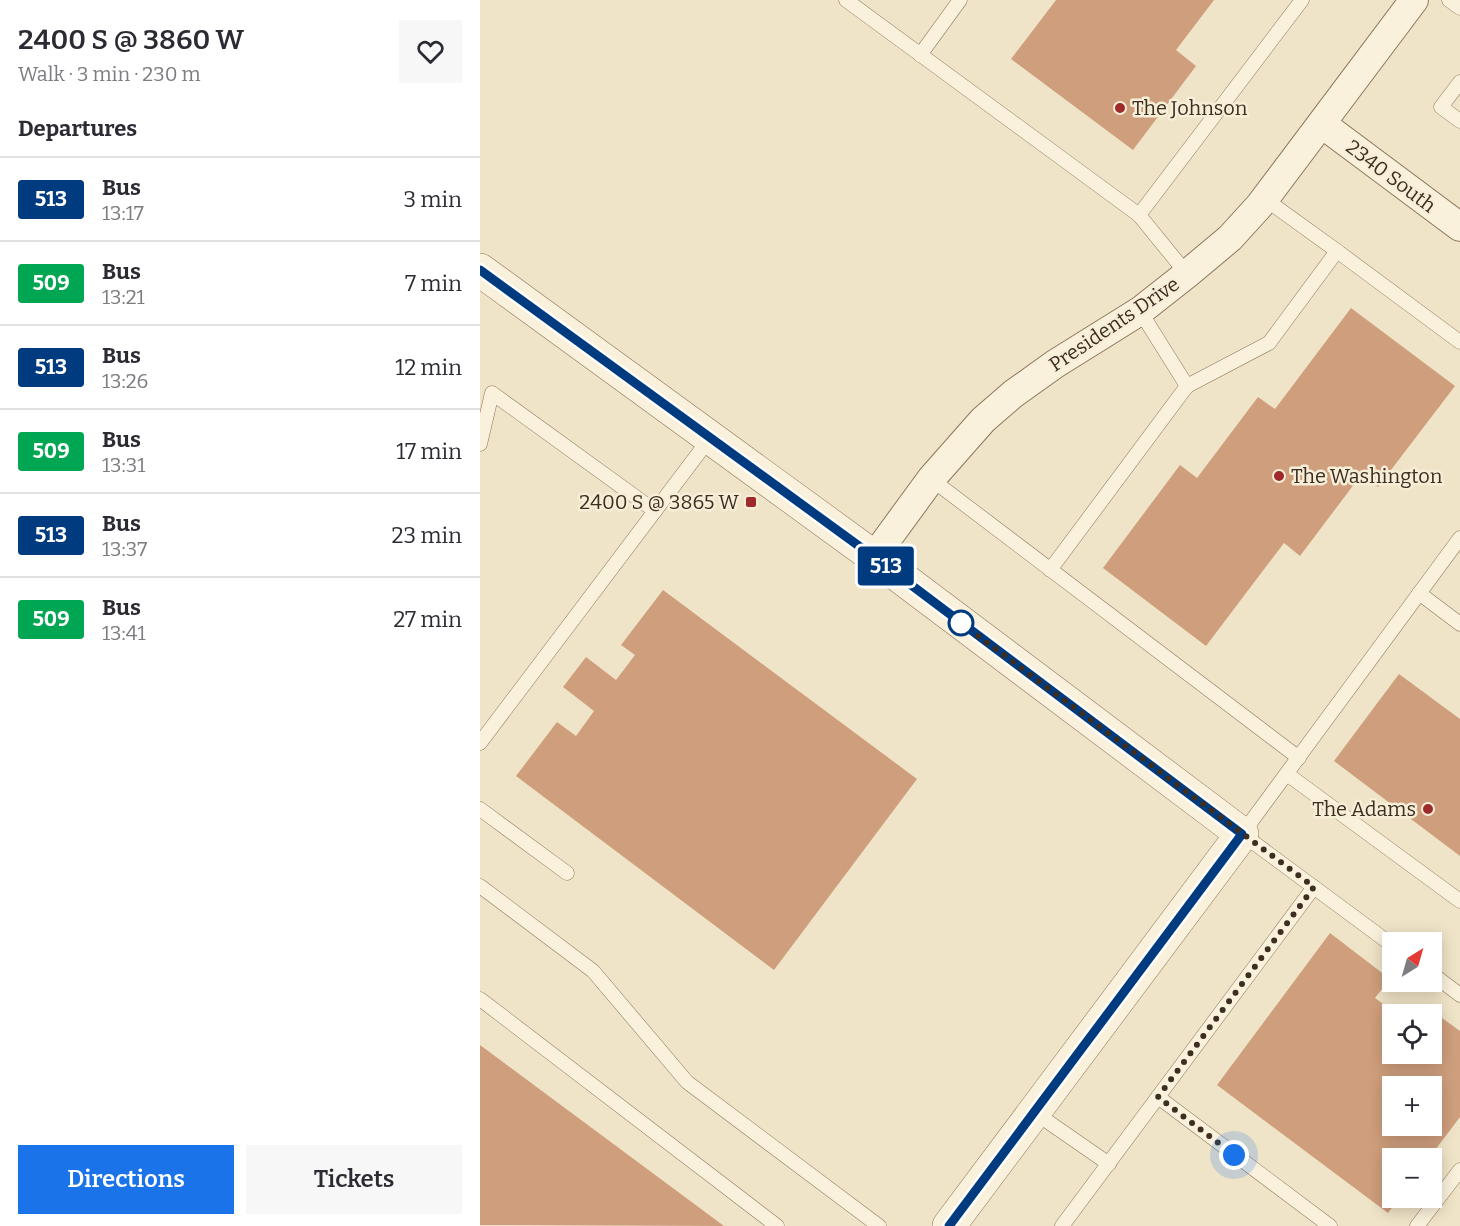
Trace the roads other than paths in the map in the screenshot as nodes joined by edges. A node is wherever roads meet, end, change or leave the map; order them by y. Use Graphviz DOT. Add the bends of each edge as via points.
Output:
graph roads {
  1 [pos="846,0"];
  2 [pos="960,0"];
  3 [pos="1302,0"];
  4 [pos="1414,0"];
  5 [pos="1449,0"];
  6 [pos="1460,8"];
  7 [pos="920,55"];
  8 [pos="1460,82"];
  9 [pos="1460,121"];
  10 [pos="1322,124"];
  11 [pos="1265,199"];
  12 [pos="1139,215"];
  13 [pos="1460,227"];
  14 [pos="1337,251"];
  15 [pos="480,270"];
  16 [pos="1187,274"];
  17 [pos="1140,311"];
  18 [pos="1460,342"];
  19 [pos="1187,386"];
  20 [pos="710,438"];
  21 [pos="480,444"];
  22 [pos="931,479"];
  23 [pos="655,511"];
  24 [pos="1460,538"];
  25 [pos="874,557"];
  26 [pos="1050,570"];
  27 [pos="1419,593"];
  28 [pos="1460,624"];
  29 [pos="480,743"];
  30 [pos="1299,758"];
  31 [pos="1287,774"];
  32 [pos="480,809"];
  33 [pos="1242,834"];
  34 [pos="567,873"];
  35 [pos="480,885"];
  36 [pos="1314,887"];
  37 [pos="1460,901"];
  38 [pos="1382,938"];
  39 [pos="1442,981"];
  40 [pos="1460,995"];
  41 [pos="480,999"];
  42 [pos="1158,1097"];
  43 [pos="1034,1112"];
  44 [pos="1109,1164"];
  45 [pos="1460,1170"];
  46 [pos="777,1226"];
  47 [pos="879,1226"];
  48 [pos="949,1226"];
  49 [pos="1062,1226"];
  50 [pos="1330,1226"];
  51 [pos="1417,1226"];
  1 -- 7 [label="lane"];
  2 -- 7 [label="lane"];
  3 -- 12 [label="lane"];
  4 -- 10 [label="street, Presidents Drive"];
  5 -- 6 [label="lane"];
  7 -- 12 [label="lane"];
  8 -- 9 [label="lane" via="1441,107"];
  10 -- 11 [label="street, Presidents Drive"];
  10 -- 13 [label="street, 2340 South"];
  11 -- 14 [label="lane"];
  11 -- 16 [label="street, Presidents Drive" via="1230,238"];
  12 -- 16 [label="lane"];
  14 -- 18 [label="lane"];
  14 -- 19 [label="lane" via="1269,342"];
  15 -- 20 [label="street"];
  16 -- 17 [label="street, Presidents Drive"];
  17 -- 19 [label="lane"];
  17 -- 22 [label="street, Presidents Drive" via="1013,394 983,420"];
  19 -- 26 [label="lane"];
  20 -- 23 [label="lane"];
  20 -- 25 [label="street"];
  21 -- 23 [label="lane" via="492,393"];
  22 -- 25 [label="street, Presidents Drive"];
  22 -- 26 [label="lane"];
  23 -- 29 [label="lane"];
  24 -- 27 [label="lane"];
  25 -- 33 [label="street"];
  26 -- 30 [label="lane"];
  27 -- 28 [label="lane"];
  27 -- 30 [label="lane"];
  30 -- 31 [label="lane"];
  31 -- 33 [label="lane"];
  31 -- 37 [label="lane"];
  32 -- 34 [label="lane"];
  33 -- 36 [label="lane"];
  33 -- 43 [label="street"];
  35 -- 47 [label="lane" via="593,971 687,1082"];
  36 -- 38 [label="lane"];
  36 -- 42 [label="lane"];
  39 -- 40 [label="lane"];
  41 -- 46 [label="lane"];
  42 -- 44 [label="lane"];
  42 -- 50 [label="lane"];
  43 -- 44 [label="lane"];
  43 -- 48 [label="street"];
  44 -- 49 [label="lane"];
  45 -- 51 [label="lane"];
}
